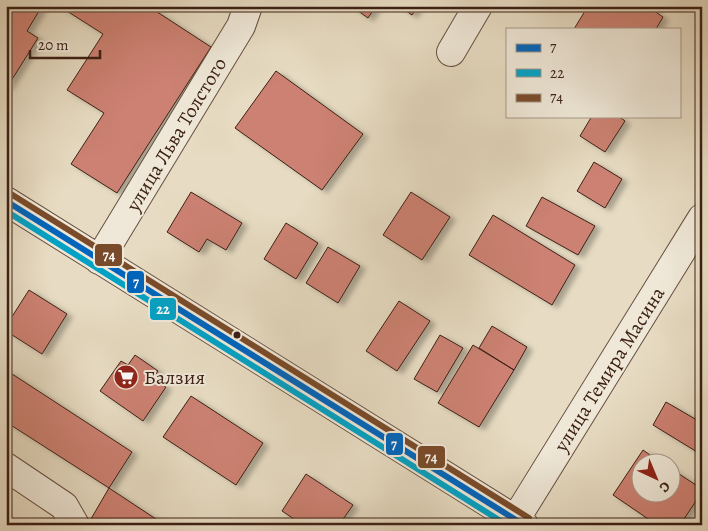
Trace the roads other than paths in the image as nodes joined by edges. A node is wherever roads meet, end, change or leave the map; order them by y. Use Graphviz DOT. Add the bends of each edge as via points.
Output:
graph roads {
  1 [pos="248,6"];
  2 [pos="478,6"];
  3 [pos="451,52"];
  4 [pos="6,201"];
  5 [pos="702,218"];
  6 [pos="99,260"];
  7 [pos="6,467"];
  8 [pos="517,523"];
  9 [pos="75,525"];
  1 -- 6 [label="street, улица Льва Толстого" via="241,26"];
  2 -- 3 [label="street"];
  4 -- 6 [label="street"];
  5 -- 8 [label="street, улица Темира Масина"];
  6 -- 8 [label="street"];
  7 -- 9 [label="street" via="64,506"];
}
